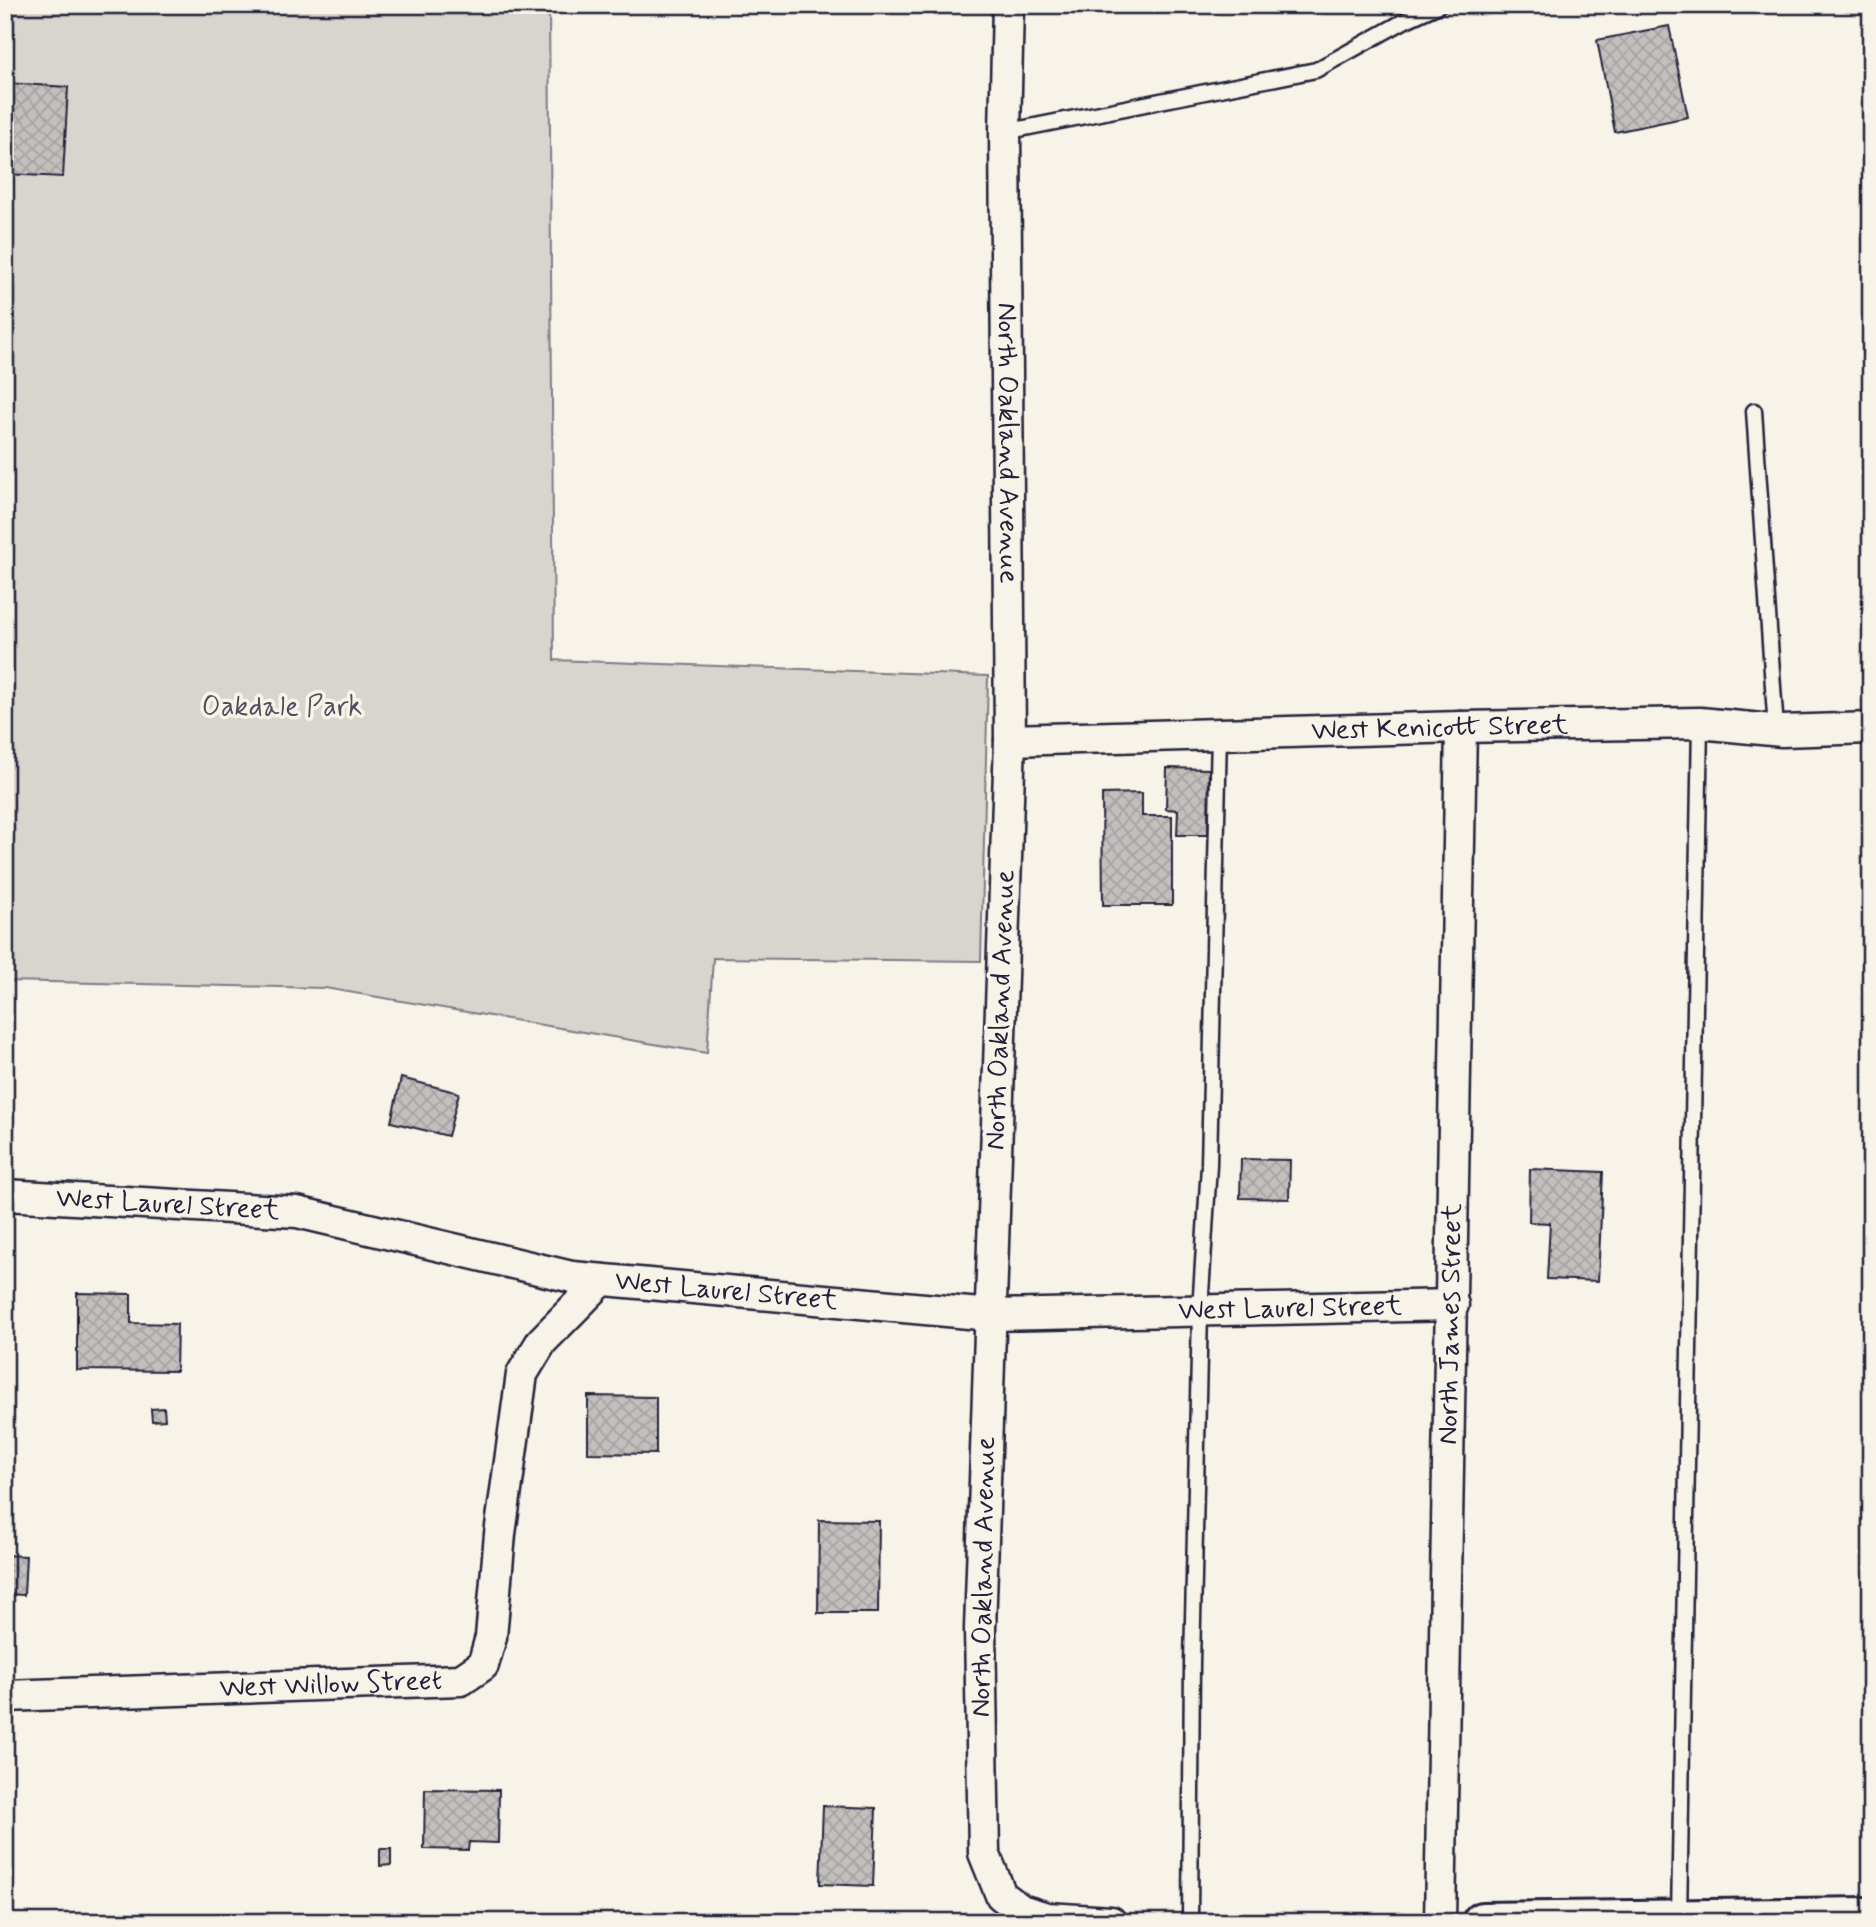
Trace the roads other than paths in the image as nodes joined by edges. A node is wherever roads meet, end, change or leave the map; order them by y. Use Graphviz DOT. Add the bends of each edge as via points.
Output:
graph roads {
  1 [pos="1008,5"];
  2 [pos="1439,5"];
  3 [pos="1005,132"];
  4 [pos="1755,411"];
  5 [pos="1700,723"];
  6 [pos="1461,727"];
  7 [pos="1871,728"];
  8 [pos="1776,730"];
  9 [pos="1219,734"];
  10 [pos="1010,740"];
  11 [pos="5,1195"];
  12 [pos="602,1280"];
  13 [pos="1452,1305"];
  14 [pos="1200,1311"];
  15 [pos="990,1315"];
  16 [pos="5,1696"];
  17 [pos="1009,1916"];
  18 [pos="1871,1917"];
  19 [pos="1679,1919"];
  20 [pos="1832,1919"];
  21 [pos="1567,1921"];
  22 [pos="1111,1922"];
  23 [pos="1190,1922"];
  24 [pos="1440,1922"];
  25 [pos="1482,1922"];
  1 -- 3 [label="street, North Oakland Avenue"];
  2 -- 3 [label="lane" via="1316,70"];
  3 -- 10 [label="street, North Oakland Avenue"];
  4 -- 8 [label="lane"];
  5 -- 6 [label="street, West Kenicott Street"];
  5 -- 8 [label="street, West Kenicott Street"];
  5 -- 19 [label="lane"];
  6 -- 9 [label="street, West Kenicott Street"];
  6 -- 13 [label="street, North James Street"];
  7 -- 8 [label="street, West Kenicott Street"];
  9 -- 10 [label="street, West Kenicott Street"];
  9 -- 14 [label="lane" via="1209,1165"];
  10 -- 15 [label="street, North Oakland Avenue"];
  11 -- 12 [label="street, West Laurel Street" via="297,1212 572,1277"];
  12 -- 15 [label="street, West Laurel Street"];
  12 -- 16 [label="street, West Willow Street" via="542,1341 522,1374 491,1637 483,1665 461,1680"];
  13 -- 14 [label="street, West Laurel Street"];
  13 -- 24 [label="street, North James Street"];
  14 -- 15 [label="street, West Laurel Street"];
  14 -- 23 [label="lane"];
  15 -- 17 [label="street, North Oakland Avenue" via="980,1629 984,1853"];
  17 -- 22 [label="street, North Oakland Avenue"];
  18 -- 20 [label="street"];
  19 -- 20 [label="street"];
  19 -- 21 [label="street"];
  21 -- 25 [label="street"];
}
